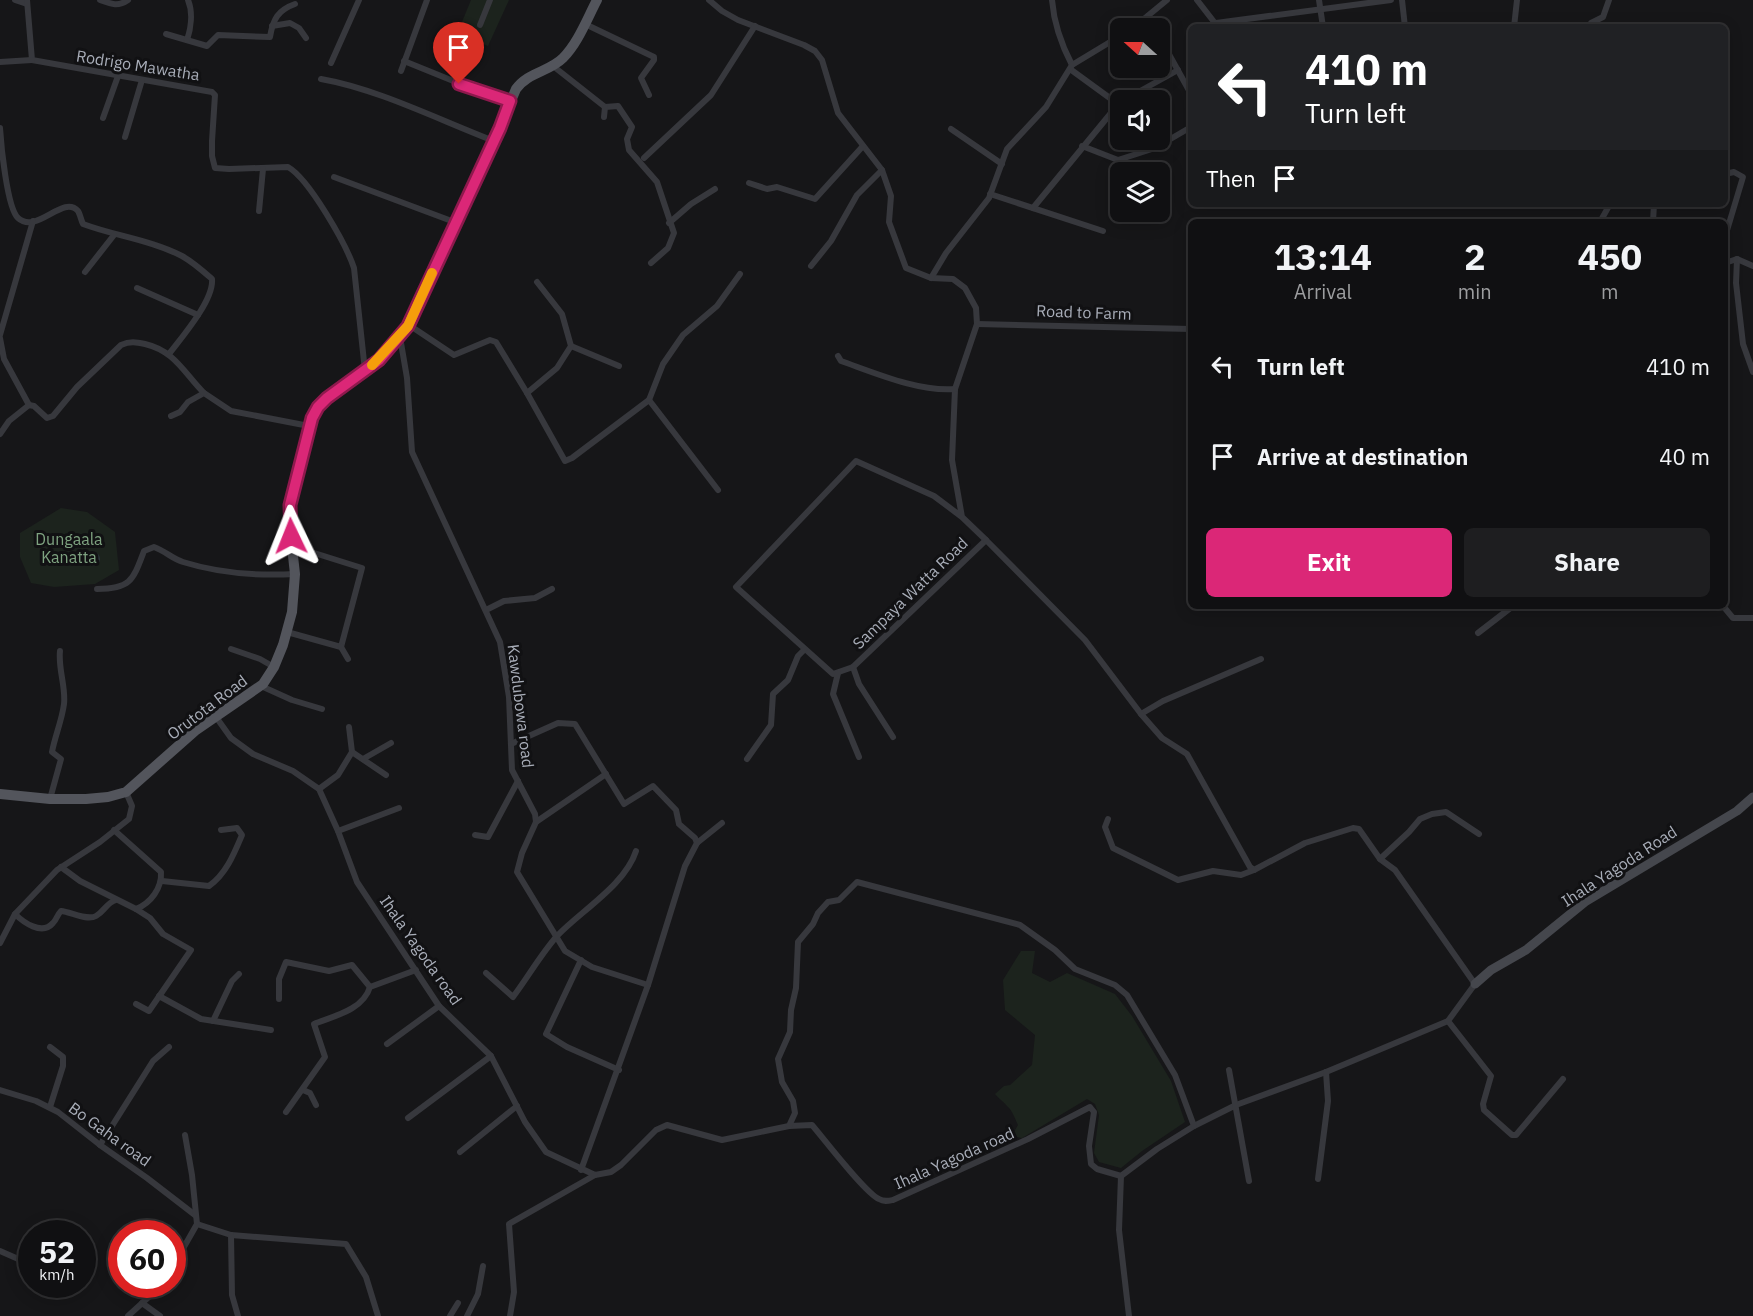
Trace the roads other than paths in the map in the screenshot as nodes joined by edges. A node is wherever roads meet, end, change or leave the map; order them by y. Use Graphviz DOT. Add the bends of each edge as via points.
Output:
graph roads {
  1 [pos="15,0"];
  2 [pos="100,0"];
  3 [pos="128,0"];
  4 [pos="188,0"];
  5 [pos="359,0"];
  6 [pos="427,0"];
  7 [pos="490,0"];
  8 [pos="597,0"];
  9 [pos="709,0"];
  10 [pos="1052,0"];
  11 [pos="1167,0"];
  12 [pos="1197,0"];
  13 [pos="1320,0"];
  14 [pos="1391,0"];
  15 [pos="1402,0"];
  16 [pos="1517,0"];
  17 [pos="1609,0"];
  18 [pos="27,2"];
  19 [pos="296,4"];
  20 [pos="1320,8"];
  21 [pos="1148,16"];
  22 [pos="1146,18"];
  23 [pos="585,24"];
  24 [pos="1216,24"];
  25 [pos="1223,24"];
  26 [pos="1323,24"];
  27 [pos="1405,24"];
  28 [pos="1514,24"];
  29 [pos="1590,24"];
  30 [pos="480,25"];
  31 [pos="272,26"];
  32 [pos="755,27"];
  33 [pos="166,34"];
  34 [pos="306,38"];
  35 [pos="187,40"];
  36 [pos="1110,42"];
  37 [pos="1170,56"];
  38 [pos="32,60"];
  39 [pos="404,61"];
  40 [pos="0,62"];
  41 [pos="331,63"];
  42 [pos="553,66"];
  43 [pos="1071,67"];
  44 [pos="401,70"];
  45 [pos="1178,70"];
  46 [pos="118,76"];
  47 [pos="321,79"];
  48 [pos="142,80"];
  49 [pos="1188,88"];
  50 [pos="1142,90"];
  51 [pos="1110,94"];
  52 [pos="649,95"];
  53 [pos="510,101"];
  54 [pos="605,107"];
  55 [pos="1110,115"];
  56 [pos="604,117"];
  57 [pos="103,118"];
  58 [pos="0,128"];
  59 [pos="951,129"];
  60 [pos="1188,129"];
  61 [pos="125,137"];
  62 [pos="495,141"];
  63 [pos="863,146"];
  64 [pos="1082,147"];
  65 [pos="644,158"];
  66 [pos="1002,164"];
  67 [pos="263,169"];
  68 [pos="882,170"];
  69 [pos="1728,173"];
  70 [pos="334,177"];
  71 [pos="750,183"];
  72 [pos="715,189"];
  73 [pos="990,194"];
  74 [pos="1033,208"];
  75 [pos="259,211"];
  76 [pos="33,221"];
  77 [pos="457,223"];
  78 [pos="669,224"];
  79 [pos="1728,227"];
  80 [pos="1103,231"];
  81 [pos="114,235"];
  82 [pos="1737,259"];
  83 [pos="1728,262"];
  84 [pos="651,263"];
  85 [pos="811,266"];
  86 [pos="1753,266"];
  87 [pos="86,272"];
  88 [pos="740,274"];
  89 [pos="931,278"];
  90 [pos="537,282"];
  91 [pos="136,288"];
  92 [pos="198,315"];
  93 [pos="977,324"];
  94 [pos="409,325"];
  95 [pos="1188,329"];
  96 [pos="0,337"];
  97 [pos="400,337"];
  98 [pos="571,346"];
  99 [pos="169,354"];
  100 [pos="838,356"];
  101 [pos="619,366"];
  102 [pos="365,372"];
  103 [pos="1753,372"];
  104 [pos="956,389"];
  105 [pos="204,393"];
  106 [pos="527,393"];
  107 [pos="649,400"];
  108 [pos="29,405"];
  109 [pos="171,416"];
  110 [pos="309,426"];
  111 [pos="0,434"];
  112 [pos="718,490"];
  113 [pos="962,517"];
  114 [pos="986,540"];
  115 [pos="292,546"];
  116 [pos="295,574"];
  117 [pos="97,589"];
  118 [pos="552,589"];
  119 [pos="486,609"];
  120 [pos="1510,609"];
  121 [pos="1726,609"];
  122 [pos="1753,618"];
  123 [pos="287,632"];
  124 [pos="1478,633"];
  125 [pos="340,647"];
  126 [pos="231,649"];
  127 [pos="804,650"];
  128 [pos="60,651"];
  129 [pos="348,658"];
  130 [pos="1261,659"];
  131 [pos="853,667"];
  132 [pos="274,668"];
  133 [pos="838,674"];
  134 [pos="260,686"];
  135 [pos="322,709"];
  136 [pos="1141,714"];
  137 [pos="216,717"];
  138 [pos="349,727"];
  139 [pos="893,736"];
  140 [pos="391,743"];
  141 [pos="511,744"];
  142 [pos="352,752"];
  143 [pos="859,757"];
  144 [pos="363,759"];
  145 [pos="747,759"];
  146 [pos="606,774"];
  147 [pos="386,775"];
  148 [pos="519,781"];
  149 [pos="319,789"];
  150 [pos="126,792"];
  151 [pos="0,794"];
  152 [pos="1753,797"];
  153 [pos="50,799"];
  154 [pos="399,808"];
  155 [pos="1108,819"];
  156 [pos="536,822"];
  157 [pos="722,823"];
  158 [pos="114,831"];
  159 [pos="221,831"];
  160 [pos="338,831"];
  161 [pos="1479,834"];
  162 [pos="475,835"];
  163 [pos="697,843"];
  164 [pos="636,851"];
  165 [pos="1380,859"];
  166 [pos="61,867"];
  167 [pos="1254,870"];
  168 [pos="162,881"];
  169 [pos="117,900"];
  170 [pos="136,909"];
  171 [pos="15,914"];
  172 [pos="557,937"];
  173 [pos="0,943"];
  174 [pos="581,960"];
  175 [pos="416,970"];
  176 [pos="486,973"];
  177 [pos="239,974"];
  178 [pos="1475,984"];
  179 [pos="648,985"];
  180 [pos="370,987"];
  181 [pos="159,996"];
  182 [pos="279,999"];
  183 [pos="136,1005"];
  184 [pos="439,1006"];
  185 [pos="213,1021"];
  186 [pos="1448,1021"];
  187 [pos="271,1030"];
  188 [pos="387,1044"];
  189 [pos="50,1047"];
  190 [pos="169,1047"];
  191 [pos="491,1056"];
  192 [pos="619,1070"];
  193 [pos="1229,1070"];
  194 [pos="1326,1072"];
  195 [pos="1563,1079"];
  196 [pos="0,1090"];
  197 [pos="303,1090"];
  198 [pos="316,1105"];
  199 [pos="1236,1105"];
  200 [pos="517,1106"];
  201 [pos="50,1107"];
  202 [pos="286,1112"];
  203 [pos="408,1118"];
  204 [pos="789,1126"];
  205 [pos="1194,1126"];
  206 [pos="185,1135"];
  207 [pos="100,1145"];
  208 [pos="460,1152"];
  209 [pos="582,1170"];
  210 [pos="595,1175"];
  211 [pos="1121,1176"];
  212 [pos="1318,1179"];
  213 [pos="1249,1181"];
  214 [pos="195,1215"];
  215 [pos="197,1224"];
  216 [pos="231,1235"];
  217 [pos="186,1243"];
  218 [pos="0,1251"];
  219 [pos="18,1259"];
  220 [pos="483,1266"];
  221 [pos="148,1298"];
  222 [pos="142,1303"];
  223 [pos="458,1303"];
  224 [pos="128,1316"];
  225 [pos="160,1316"];
  226 [pos="238,1316"];
  227 [pos="378,1316"];
  228 [pos="450,1316"];
  229 [pos="467,1316"];
  230 [pos="510,1316"];
  231 [pos="1130,1316"];
  1 -- 18 [label="street"];
  2 -- 3 [label="street" via="115,5"];
  4 -- 35 [label="street" via="191,20"];
  5 -- 41 [label="street"];
  6 -- 39 [label="street"];
  7 -- 30 [label="street"];
  8 -- 23 [label="main road, Orutota Road"];
  9 -- 32 [label="street"];
  10 -- 43 [label="street" via="1053,20"];
  11 -- 21 [label="street"];
  12 -- 24 [label="street"];
  13 -- 20 [label="street"];
  14 -- 20 [label="street"];
  15 -- 27 [label="street"];
  16 -- 28 [label="street"];
  17 -- 29 [label="street" via="1603,17"];
  18 -- 38 [label="street"];
  19 -- 31 [label="street" via="276,15"];
  20 -- 25 [label="street"];
  20 -- 26 [label="street"];
  21 -- 22 [label="street"];
  23 -- 42 [label="main road, Orutota Road" via="564,57"];
  23 -- 52 [label="street" via="654,57 641,78"];
  31 -- 34 [label="street" via="290,23"];
  31 -- 35 [label="street" via="270,37 218,34 207,46"];
  32 -- 63 [label="street" via="815,51 822,60 838,113"];
  32 -- 65 [label="street" via="711,95"];
  33 -- 35 [label="street"];
  36 -- 43 [label="street"];
  37 -- 45 [label="street"];
  38 -- 40 [label="street, Rodrigo Mawatha"];
  38 -- 46 [label="street, Rodrigo Mawatha"];
  39 -- 44 [label="street"];
  39 -- 53 [label="street"];
  42 -- 53 [label="main road, Orutota Road" via="522,80"];
  42 -- 54 [label="street"];
  43 -- 51 [label="street"];
  43 -- 66 [label="street" via="1046,107 1007,149"];
  45 -- 49 [label="street"];
  45 -- 50 [label="street"];
  46 -- 48 [label="street, Rodrigo Mawatha"];
  46 -- 57 [label="street"];
  47 -- 62 [label="street" via="373,93"];
  48 -- 61 [label="street"];
  48 -- 67 [label="street, Rodrigo Mawatha" via="212,92 215,168"];
  53 -- 62 [label="main road, Orutota Road"];
  54 -- 56 [label="street"];
  54 -- 78 [label="street" via="618,106 632,127 627,139 629,150 657,182"];
  55 -- 64 [label="street"];
  58 -- 76 [label="street" via="12,208 18,218"];
  59 -- 66 [label="street"];
  60 -- 64 [label="street" via="1155,148 1118,160"];
  62 -- 77 [label="main road, Orutota Road"];
  63 -- 68 [label="street"];
  63 -- 71 [label="street" via="815,199"];
  64 -- 74 [label="street"];
  66 -- 73 [label="street"];
  67 -- 75 [label="street"];
  67 -- 102 [label="street, Rodrigo Mawatha" via="288,167 296,172 344,246 354,268"];
  68 -- 85 [label="street" via="857,195 831,242"];
  68 -- 89 [label="street" via="891,196 889,222 906,268"];
  69 -- 79 [label="street" via="1743,177"];
  70 -- 77 [label="street"];
  72 -- 78 [label="street"];
  73 -- 74 [label="street"];
  73 -- 89 [label="street"];
  74 -- 80 [label="street"];
  76 -- 81 [label="street" via="67,206 78,211 83,224"];
  76 -- 96 [label="street"];
  77 -- 94 [label="main road, Orutota Road"];
  78 -- 84 [label="street" via="673,239"];
  81 -- 87 [label="street"];
  81 -- 92 [label="street" via="182,257 212,279 213,286"];
  82 -- 83 [label="street"];
  82 -- 86 [label="street"];
  82 -- 103 [label="street" via="1743,344"];
  88 -- 107 [label="street" via="717,306 683,335 663,364"];
  89 -- 93 [label="street" via="953,279 965,288 976,308"];
  90 -- 98 [label="street" via="562,314"];
  91 -- 92 [label="street"];
  92 -- 99 [label="street"];
  93 -- 95 [label="street, Road to Farm"];
  93 -- 104 [label="street, Sampaya Watta Road"];
  94 -- 97 [label="main road, Orutota Road"];
  94 -- 106 [label="street" via="454,355 490,340 496,342"];
  96 -- 108 [label="street" via="4,359"];
  97 -- 102 [label="main road, Orutota Road"];
  97 -- 119 [label="street, Kawdubowa road" via="412,452"];
  98 -- 101 [label="street"];
  98 -- 106 [label="street" via="557,368"];
  99 -- 105 [label="street"];
  99 -- 108 [label="street" via="128,342 77,387 53,416 47,418"];
  100 -- 104 [label="street" via="841,361 884,377 942,390"];
  102 -- 110 [label="main road, Orutota Road" via="327,398"];
  104 -- 113 [label="street, Sampaya Watta Road" via="952,460"];
  105 -- 109 [label="street"];
  105 -- 110 [label="street" via="231,411"];
  106 -- 107 [label="street" via="565,461"];
  107 -- 112 [label="street"];
  108 -- 111 [label="street"];
  110 -- 115 [label="main road, Orutota Road" via="290,505"];
  113 -- 114 [label="street, Sampaya Watta Road"];
  113 -- 127 [label="street" via="934,495 856,461 736,587"];
  114 -- 131 [label="street, Sampaya Watta Road"];
  114 -- 136 [label="street" via="1085,640"];
  115 -- 116 [label="main road, Orutota Road"];
  115 -- 125 [label="street" via="362,568"];
  116 -- 117 [label="street" via="199,568 154,547 144,551 126,585"];
  116 -- 123 [label="main road, Orutota Road"];
  118 -- 119 [label="street" via="535,598 504,601"];
  119 -- 141 [label="street, Kawdubowa road" via="500,642 509,697"];
  120 -- 124 [label="street"];
  121 -- 122 [label="street" via="1733,618"];
  123 -- 125 [label="street"];
  123 -- 132 [label="main road, Orutota Road"];
  125 -- 129 [label="street"];
  126 -- 132 [label="street"];
  127 -- 133 [label="street"];
  127 -- 145 [label="street" via="788,680 773,694 771,725"];
  128 -- 153 [label="street" via="64,705 52,752 61,759"];
  130 -- 136 [label="street"];
  131 -- 133 [label="street, Sampaya Watta Road"];
  131 -- 139 [label="street" via="859,684"];
  132 -- 134 [label="main road, Orutota Road"];
  133 -- 143 [label="street" via="833,694"];
  134 -- 135 [label="street"];
  134 -- 137 [label="main road, Orutota Road"];
  136 -- 167 [label="street" via="1162,738 1187,754"];
  137 -- 149 [label="street" via="231,738 253,754 293,771"];
  137 -- 150 [label="main road, Orutota Road"];
  138 -- 142 [label="street"];
  140 -- 144 [label="street"];
  141 -- 146 [label="street" via="558,723 575,724"];
  141 -- 148 [label="street, Kawdubowa road" via="512,770"];
  142 -- 144 [label="street"];
  142 -- 149 [label="street" via="338,775"];
  144 -- 147 [label="street"];
  146 -- 156 [label="street"];
  146 -- 163 [label="street" via="624,804 653,786 676,810 679,825"];
  148 -- 156 [label="street, Kawdubowa road"];
  148 -- 162 [label="street" via="488,837"];
  149 -- 160 [label="street, Ihala Yagoda road"];
  150 -- 153 [label="main road, Orutota Road" via="108,797"];
  150 -- 158 [label="street" via="131,815"];
  151 -- 153 [label="main road, Orutota Road"];
  152 -- 178 [label="street, Ihala Yagoda Road" via="1737,811 1585,902 1526,950"];
  154 -- 160 [label="street"];
  155 -- 167 [label="street" via="1105,826 1113,848 1178,880 1212,871 1241,875"];
  156 -- 172 [label="street" via="517,872"];
  157 -- 163 [label="street"];
  158 -- 166 [label="street"];
  158 -- 168 [label="street" via="161,872"];
  159 -- 168 [label="street" via="237,828 242,836 216,881 209,886"];
  160 -- 175 [label="street, Ihala Yagoda road" via="357,882"];
  161 -- 165 [label="street" via="1446,812 1432,814 1420,819"];
  163 -- 179 [label="street" via="685,866"];
  164 -- 172 [label="street" via="632,863 615,883"];
  165 -- 167 [label="street" via="1363,833 1353,828 1305,843"];
  165 -- 178 [label="street" via="1395,870"];
  166 -- 169 [label="street"];
  166 -- 171 [label="street"];
  168 -- 170 [label="street" via="156,894"];
  169 -- 170 [label="street"];
  169 -- 171 [label="street" via="97,916 61,911 48,926 28,925"];
  170 -- 181 [label="street" via="163,934 191,950"];
  171 -- 173 [label="street"];
  172 -- 174 [label="street" via="565,951"];
  172 -- 176 [label="street" via="513,997"];
  174 -- 179 [label="street"];
  174 -- 192 [label="street" via="546,1034"];
  175 -- 180 [label="street"];
  175 -- 184 [label="street, Ihala Yagoda road"];
  177 -- 185 [label="street"];
  178 -- 186 [label="street"];
  179 -- 192 [label="street"];
  180 -- 182 [label="street" via="352,965 329,971 286,962 279,979"];
  180 -- 197 [label="street" via="359,1005 314,1024 326,1057"];
  181 -- 183 [label="street" via="149,1011"];
  181 -- 185 [label="street"];
  184 -- 188 [label="street"];
  184 -- 191 [label="street, Ihala Yagoda road"];
  185 -- 187 [label="street"];
  186 -- 194 [label="street"];
  186 -- 195 [label="street" via="1491,1076 1484,1110 1512,1135"];
  189 -- 201 [label="street" via="63,1057 63,1066"];
  190 -- 207 [label="street" via="153,1061"];
  191 -- 200 [label="street, Ihala Yagoda road"];
  191 -- 203 [label="street"];
  192 -- 209 [label="street"];
  193 -- 199 [label="street"];
  194 -- 199 [label="street"];
  194 -- 212 [label="street" via="1328,1101"];
  196 -- 201 [label="street, Bo Gaha road"];
  197 -- 198 [label="street" via="310,1093"];
  197 -- 202 [label="street"];
  199 -- 205 [label="street"];
  199 -- 213 [label="street"];
  200 -- 208 [label="street"];
  200 -- 209 [label="street, Ihala Yagoda road" via="546,1152"];
  201 -- 207 [label="street, Bo Gaha road"];
  204 -- 205 [label="street" via="795,1113 782,1082 778,1059 790,1032 798,942 818,912 828,902 839,900 857,882 1020,925 1075,969 1115,985 1127,995 1175,1075"];
  204 -- 210 [label="street, Ihala Yagoda road" via="722,1140 667,1125 656,1130 621,1166"];
  204 -- 211 [label="street, Ihala Yagoda road" via="812,1125 877,1199 885,1201 1028,1139 1090,1107 1094,1112 1089,1146 1091,1164"];
  205 -- 211 [label="street"];
  206 -- 214 [label="street"];
  207 -- 214 [label="street, Bo Gaha road"];
  209 -- 210 [label="street, Ihala Yagoda road"];
  210 -- 230 [label="street" via="509,1224 514,1292"];
  211 -- 231 [label="street" via="1119,1230"];
  214 -- 215 [label="street"];
  215 -- 216 [label="street"];
  215 -- 217 [label="street"];
  216 -- 226 [label="street" via="232,1295"];
  216 -- 227 [label="street" via="346,1244 366,1277"];
  218 -- 219 [label="street"];
  220 -- 229 [label="street" via="478,1294"];
  221 -- 222 [label="street"];
  222 -- 224 [label="street"];
  222 -- 225 [label="street"];
  223 -- 228 [label="street"];
}
